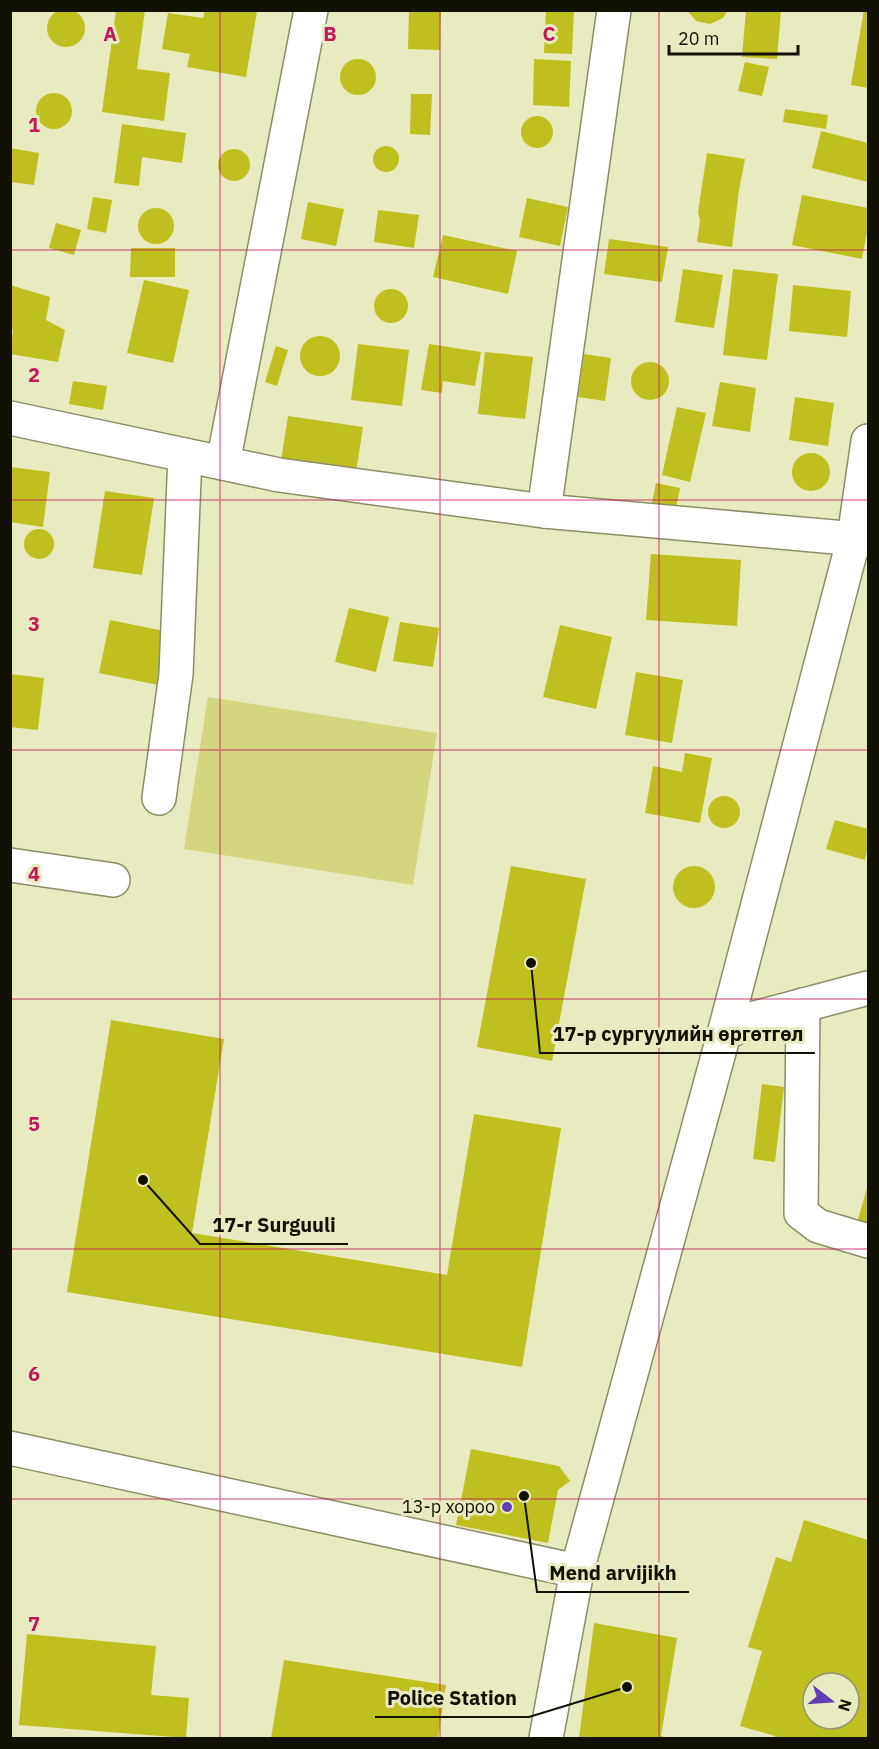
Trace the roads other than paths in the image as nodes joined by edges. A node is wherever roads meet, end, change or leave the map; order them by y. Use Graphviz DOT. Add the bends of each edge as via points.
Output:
graph roads {
  1 [pos="311,10"];
  2 [pos="614,10"];
  3 [pos="10,418"];
  4 [pos="868,441"];
  5 [pos="185,455"];
  6 [pos="223,463"];
  7 [pos="544,511"];
  8 [pos="861,539"];
  9 [pos="159,798"];
  10 [pos="10,865"];
  11 [pos="113,880"];
  12 [pos="868,987"];
  13 [pos="803,1005"];
  14 [pos="724,1034"];
  15 [pos="868,1241"];
  16 [pos="10,1448"];
  17 [pos="577,1571"];
  18 [pos="546,1738"];
  1 -- 6 [label="street"];
  2 -- 7 [label="street"];
  3 -- 5 [label="street"];
  4 -- 8 [label="street"];
  5 -- 6 [label="street"];
  5 -- 9 [label="street" via="176,674"];
  6 -- 7 [label="street" via="279,475"];
  7 -- 8 [label="street"];
  8 -- 14 [label="street"];
  10 -- 11 [label="street"];
  12 -- 13 [label="street"];
  13 -- 14 [label="street" via="755,1018"];
  13 -- 15 [label="street" via="801,1213 818,1226"];
  14 -- 17 [label="street"];
  16 -- 17 [label="street"];
  17 -- 18 [label="street"];
}
